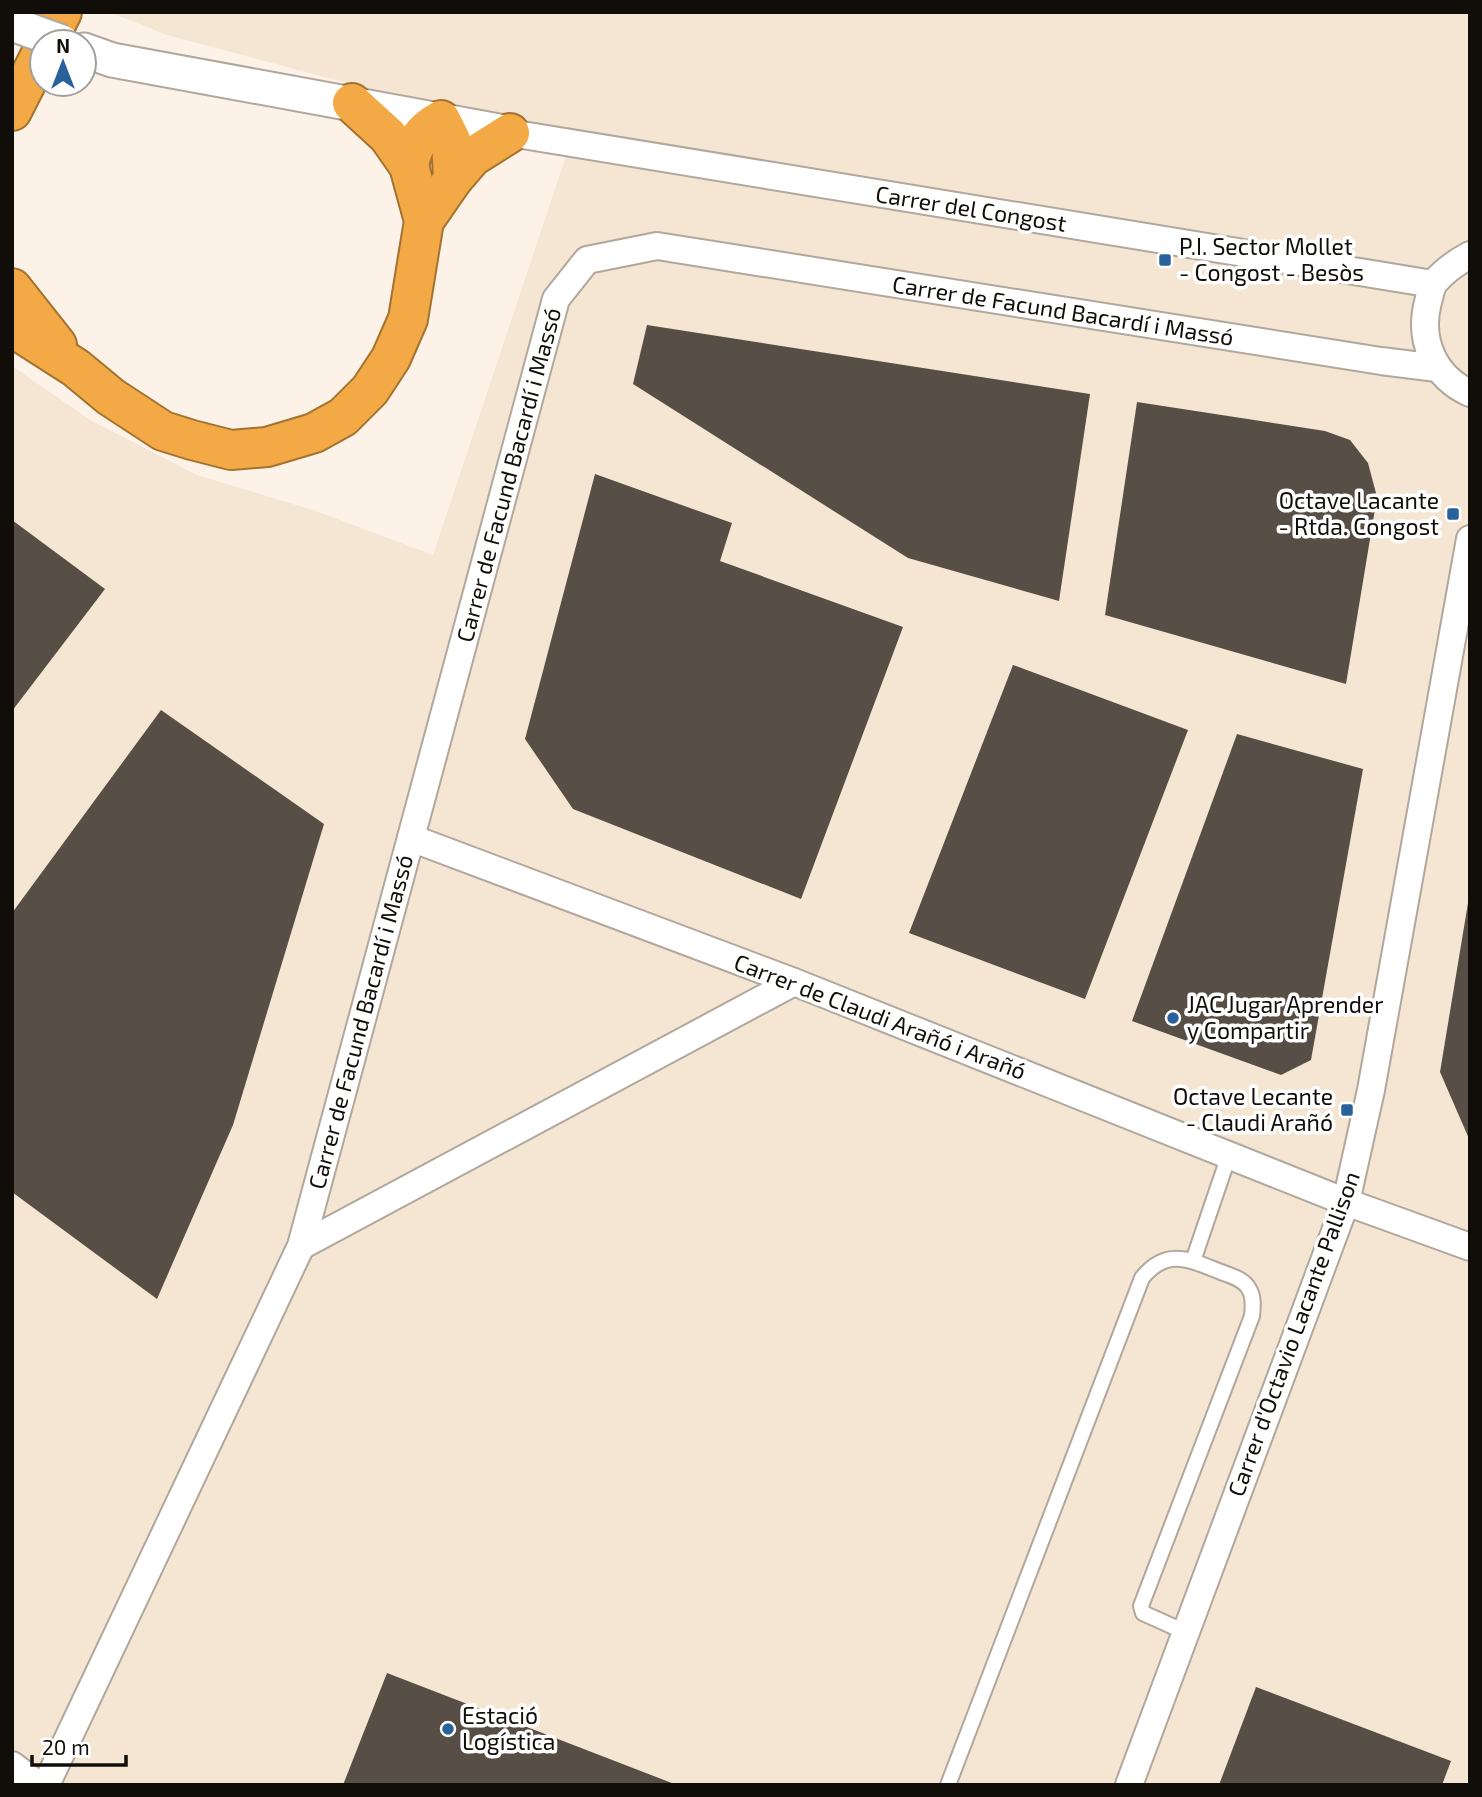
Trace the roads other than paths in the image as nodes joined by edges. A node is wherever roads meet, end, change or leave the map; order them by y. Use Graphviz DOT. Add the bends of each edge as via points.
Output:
graph roads {
  1 [pos="62,12"];
  2 [pos="54,28"];
  3 [pos="98,55"];
  4 [pos="28,80"];
  5 [pos="352,103"];
  6 [pos="12,111"];
  7 [pos="441,120"];
  8 [pos="510,133"];
  9 [pos="409,166"];
  10 [pos="453,179"];
  11 [pos="424,221"];
  12 [pos="1470,255"];
  13 [pos="1433,284"];
  14 [pos="12,288"];
  15 [pos="12,327"];
  16 [pos="76,368"];
  17 [pos="1437,368"];
  18 [pos="1470,393"];
  19 [pos="1470,539"];
  20 [pos="411,838"];
  21 [pos="794,982"];
  22 [pos="1229,1155"];
  23 [pos="1346,1202"];
  24 [pos="301,1246"];
  25 [pos="1470,1247"];
  26 [pos="1193,1261"];
  27 [pos="1185,1632"];
  28 [pos="12,1765"];
  29 [pos="38,1785"];
  30 [pos="46,1785"];
  31 [pos="948,1785"];
  32 [pos="1129,1785"];
  1 -- 2 [label="highway"];
  3 -- 5 [label="street"];
  4 -- 6 [label="highway"];
  5 -- 7 [label="street"];
  5 -- 9 [label="highway" via="388,136"];
  7 -- 8 [label="street"];
  7 -- 9 [label="highway" via="418,139"];
  7 -- 10 [label="highway" via="450,141"];
  8 -- 10 [label="highway" via="472,157"];
  8 -- 13 [label="street, Carrer del Congost"];
  9 -- 11 [label="highway"];
  10 -- 11 [label="highway"];
  11 -- 16 [label="highway" via="408,319 391,359 370,390 343,417 314,433 267,447 231,450 192,440 163,431"];
  12 -- 13 [label="street" via="1450,266"];
  13 -- 17 [label="street" via="1425,314 1425,342"];
  14 -- 16 [label="highway"];
  15 -- 16 [label="highway"];
  17 -- 18 [label="street"];
  17 -- 20 [label="street, Carrer de Facund Bacardí i Massó" via="657,246 587,260 556,299"];
  19 -- 23 [label="street, Carrer d'Octavio Lacante Pallison" via="1367,1110"];
  20 -- 21 [label="street, Carrer de Claudi Arañó i Arañó"];
  20 -- 24 [label="street, Carrer de Facund Bacardí i Massó"];
  21 -- 22 [label="street, Carrer de Claudi Arañó i Arañó"];
  21 -- 24 [label="street, Carrer de Facund Bacardí i Massó"];
  22 -- 23 [label="street, Carrer de Claudi Arañó i Arañó"];
  22 -- 26 [label="lane"];
  23 -- 25 [label="street, Carrer de Claudi Arañó i Arañó"];
  23 -- 27 [label="street, Carrer d'Octavio Lacante Pallison"];
  24 -- 30 [label="street, Carrer de Facund Bacardí i Massó"];
  26 -- 27 [label="lane" via="1239,1279 1253,1300 1252,1316 1141,1606 1143,1614"];
  26 -- 31 [label="lane" via="1160,1262 1142,1278"];
  27 -- 32 [label="street, Carrer d'Octavio Lacante Pallison"];
  28 -- 29 [label="street"];
}
